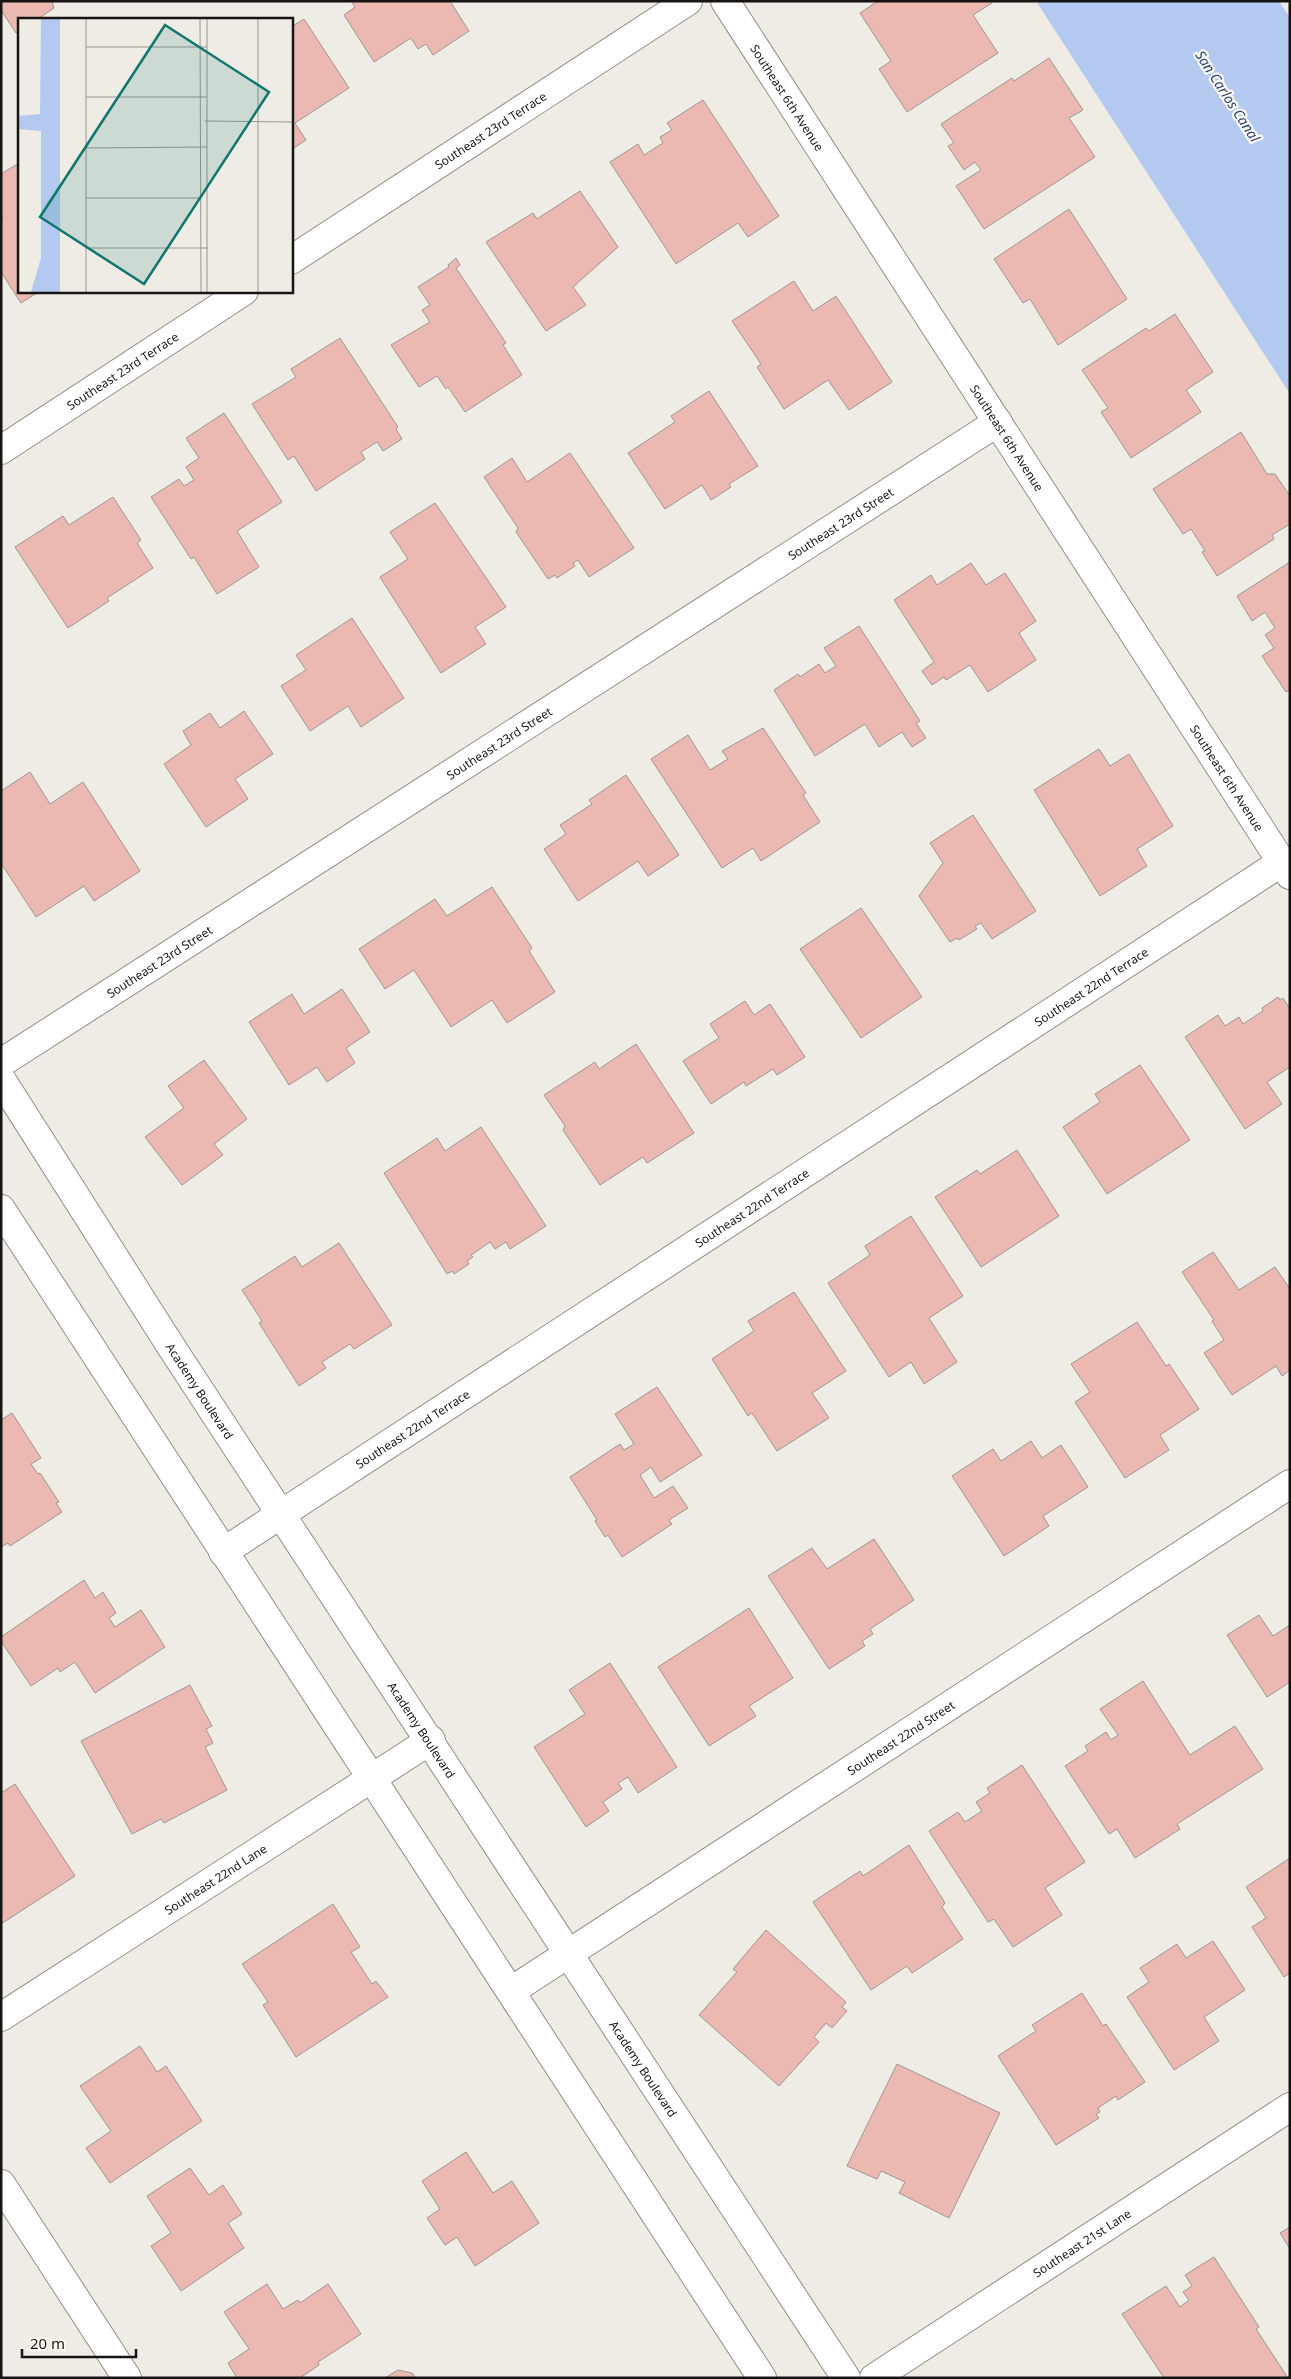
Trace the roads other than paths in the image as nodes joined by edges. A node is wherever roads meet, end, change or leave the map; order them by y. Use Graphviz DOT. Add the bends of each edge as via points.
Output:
graph roads {
  1 [pos="688,1"];
  2 [pos="724,1"];
  3 [pos="292,259"];
  4 [pos="242,292"];
  5 [pos="998,422"];
  6 [pos="1,450"];
  7 [pos="1286,869"];
  8 [pos="1,1063"];
  9 [pos="1,1079"];
  10 [pos="1,1209"];
  11 [pos="1290,1484"];
  12 [pos="282,1514"];
  13 [pos="223,1552"];
  14 [pos="431,1740"];
  15 [pos="372,1778"];
  16 [pos="570,1953"];
  17 [pos="511,1991"];
  18 [pos="1,2018"];
  19 [pos="1290,2107"];
  20 [pos="1,2184"];
  21 [pos="127,2378"];
  22 [pos="762,2378"];
  23 [pos="846,2378"];
  24 [pos="874,2378"];
  1 -- 3 [label="street, Southeast 23rd Terrace"];
  2 -- 5 [label="street, Southeast 6th Avenue"];
  4 -- 6 [label="street, Southeast 23rd Terrace"];
  5 -- 7 [label="street, Southeast 6th Avenue"];
  5 -- 8 [label="street, Southeast 23rd Street"];
  7 -- 12 [label="street, Southeast 22nd Terrace"];
  9 -- 12 [label="street, Academy Boulevard"];
  10 -- 13 [label="street"];
  11 -- 16 [label="street, Southeast 22nd Street"];
  12 -- 13 [label="street, Southeast 22nd Terrace"];
  12 -- 14 [label="street, Academy Boulevard"];
  13 -- 15 [label="street"];
  14 -- 15 [label="street, Southeast 22nd Lane"];
  14 -- 16 [label="street, Academy Boulevard"];
  15 -- 17 [label="street"];
  15 -- 18 [label="street, Southeast 22nd Lane"];
  16 -- 17 [label="street, Southeast 22nd Street"];
  16 -- 23 [label="street, Academy Boulevard"];
  17 -- 22 [label="street"];
  19 -- 24 [label="street, Southeast 21st Lane"];
  20 -- 21 [label="street"];
}
